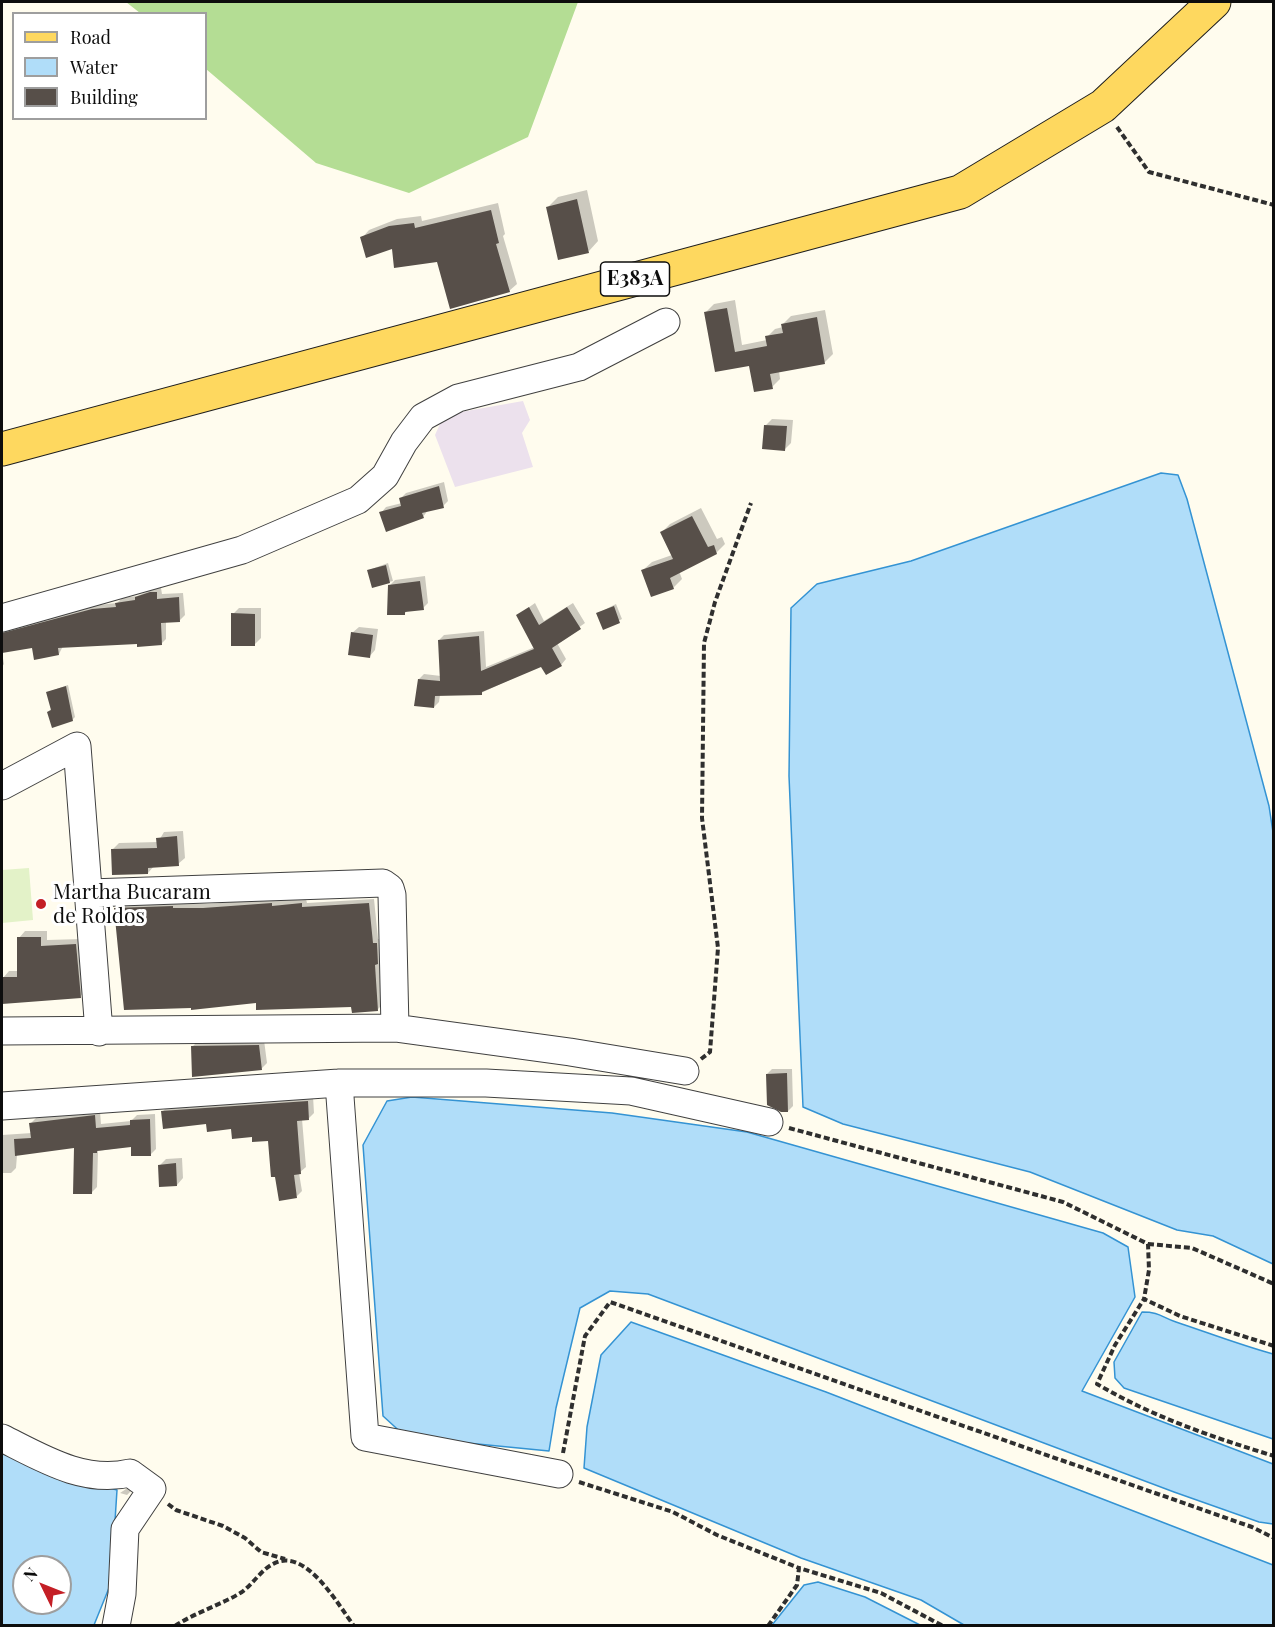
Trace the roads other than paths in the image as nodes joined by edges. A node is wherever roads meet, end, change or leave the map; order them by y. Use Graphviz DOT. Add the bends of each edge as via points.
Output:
graph roads {
  1 [pos="1214,2"];
  2 [pos="666,322"];
  3 [pos="2,449"];
  4 [pos="2,618"];
  5 [pos="2,786"];
  6 [pos="90,894"];
  7 [pos="395,1028"];
  8 [pos="2,1031"];
  9 [pos="99,1032"];
  10 [pos="685,1071"];
  11 [pos="339,1083"];
  12 [pos="2,1106"];
  13 [pos="769,1122"];
  14 [pos="2,1438"];
  15 [pos="559,1474"];
  16 [pos="116,1626"];
  1 -- 3 [label="main road, E383A" via="1103,106 960,192"];
  2 -- 4 [label="street" via="579,367 458,398 423,417 385,476 358,500 242,550"];
  5 -- 6 [label="street" via="76,746"];
  6 -- 7 [label="street" via="383,883 392,895"];
  6 -- 9 [label="street"];
  7 -- 9 [label="street"];
  7 -- 10 [label="street"];
  8 -- 9 [label="street"];
  11 -- 12 [label="street"];
  11 -- 13 [label="street" via="486,1083 631,1091"];
  11 -- 15 [label="street" via="365,1437"];
  14 -- 16 [label="street" via="67,1470 110,1478 130,1473 152,1489 125,1529 122,1594"];
}
